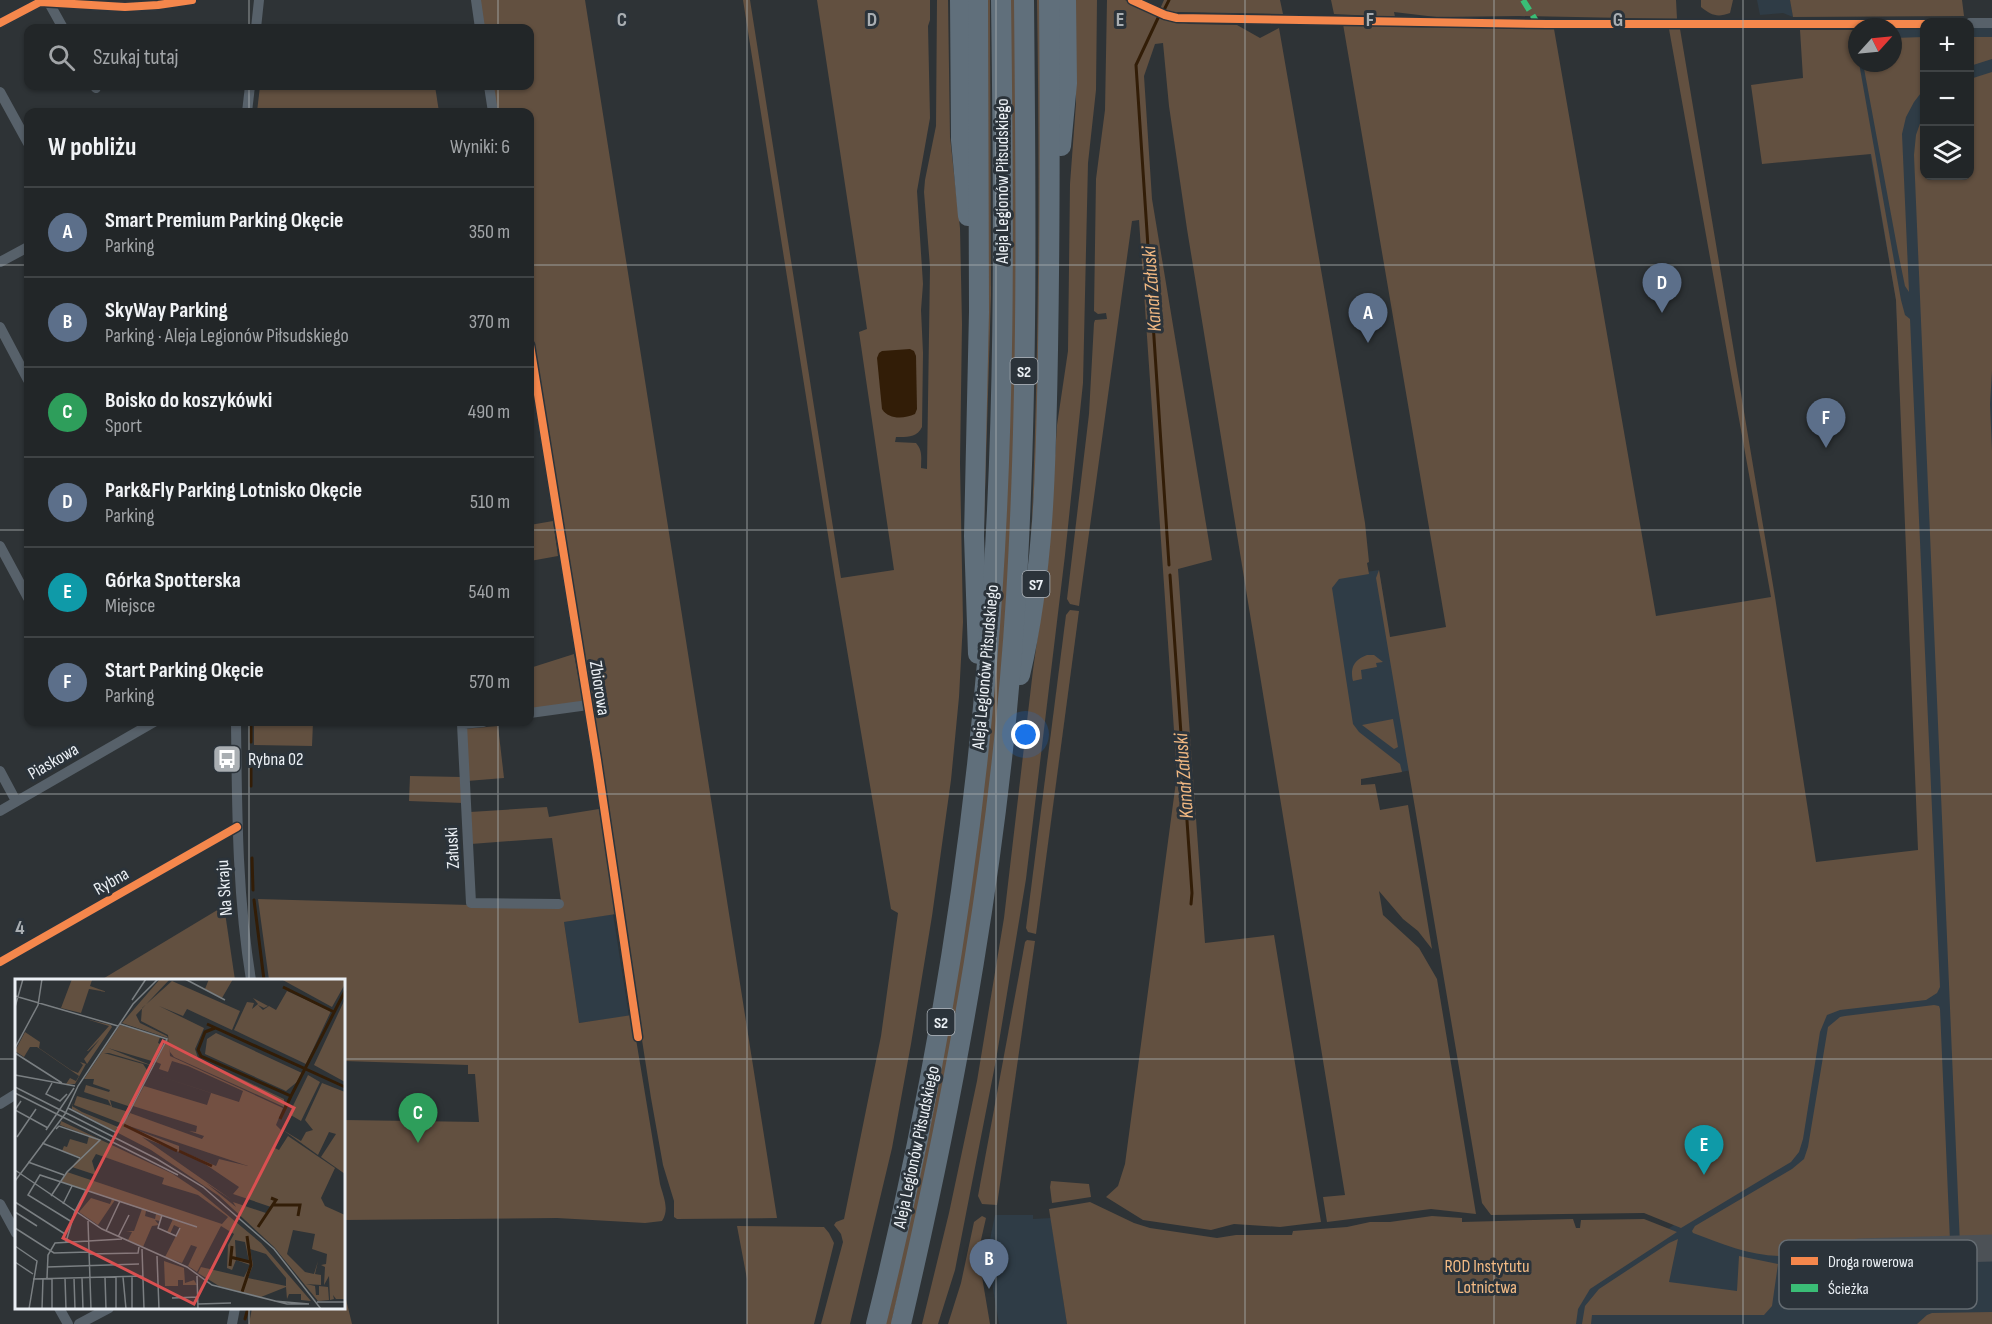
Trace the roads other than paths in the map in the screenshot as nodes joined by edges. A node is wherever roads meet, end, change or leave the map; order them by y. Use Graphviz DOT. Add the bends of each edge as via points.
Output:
graph roads {
  1 [pos="192,0"];
  2 [pos="259,0"];
  3 [pos="476,0"];
  4 [pos="960,0"];
  5 [pos="978,0"];
  6 [pos="1001,0"];
  7 [pos="1024,0"];
  8 [pos="1049,0"];
  9 [pos="1066,0"];
  10 [pos="1132,0"];
  11 [pos="43,1"];
  12 [pos="158,3"];
  13 [pos="0,23"];
  14 [pos="1974,23"];
  15 [pos="1992,23"];
  16 [pos="60,24"];
  17 [pos="256,24"];
  18 [pos="479,24"];
  19 [pos="1920,24"];
  20 [pos="250,90"];
  21 [pos="490,90"];
  22 [pos="0,92"];
  23 [pos="247,108"];
  24 [pos="492,108"];
  25 [pos="24,136"];
  26 [pos="1050,220"];
  27 [pos="24,249"];
  28 [pos="0,262"];
  29 [pos="979,312"];
  30 [pos="0,327"];
  31 [pos="534,370"];
  32 [pos="24,372"];
  33 [pos="0,546"];
  34 [pos="24,591"];
  35 [pos="588,705"];
  36 [pos="534,713"];
  37 [pos="982,715"];
  38 [pos="147,726"];
  39 [pos="236,726"];
  40 [pos="462,726"];
  41 [pos="1004,741"];
  42 [pos="0,771"];
  43 [pos="16,801"];
  44 [pos="0,811"];
  45 [pos="237,827"];
  46 [pos="560,904"];
  47 [pos="0,962"];
  48 [pos="251,979"];
  49 [pos="638,1037"];
  50 [pos="15,1095"];
  51 [pos="0,1104"];
  52 [pos="0,1204"];
  53 [pos="15,1228"];
  54 [pos="60,1309"];
  55 [pos="107,1309"];
  56 [pos="235,1309"];
  57 [pos="68,1324"];
  58 [pos="79,1324"];
  59 [pos="232,1324"];
  60 [pos="876,1324"];
  61 [pos="901,1324"];
  1 -- 12 [label="street"];
  2 -- 17 [label="street"];
  3 -- 18 [label="street"];
  4 -- 29 [label="highway" via="961,140"];
  5 -- 29 [label="highway"];
  6 -- 37 [label="highway, Aleja Legionów Piłsudskiego / S2" via="1000,435 993,591"];
  7 -- 41 [label="highway, Aleja Legionów Piłsudskiego / S2" via="1024,435"];
  8 -- 26 [label="highway, S7"];
  9 -- 26 [label="highway" via="1067,83"];
  10 -- 19 [label="street" via="1177,18 1547,24"];
  11 -- 12 [label="street" via="125,7"];
  11 -- 13 [label="street"];
  11 -- 16 [label="street"];
  14 -- 15 [label="street"];
  20 -- 23 [label="street"];
  21 -- 24 [label="street"];
  22 -- 25 [label="street"];
  26 -- 41 [label="highway, S7" via="1042,529 1027,644"];
  27 -- 28 [label="street"];
  29 -- 37 [label="highway" via="974,592"];
  30 -- 32 [label="street"];
  31 -- 35 [label="street, Zbiorowa"];
  33 -- 34 [label="street"];
  35 -- 36 [label="street"];
  35 -- 49 [label="street, Zbiorowa"];
  37 -- 60 [label="highway, Aleja Legionów Piłsudskiego / S2" via="941,1023"];
  38 -- 43 [label="street, Piaskowa"];
  39 -- 45 [label="street, Na Skraju"];
  40 -- 46 [label="street, Załuski" via="471,903"];
  41 -- 61 [label="highway, Aleja Legionów Piłsudskiego / S2" via="981,923 952,1091"];
  42 -- 43 [label="street"];
  43 -- 44 [label="street, Piaskowa"];
  45 -- 47 [label="street, Rybna"];
  45 -- 48 [label="street, Na Skraju" via="240,900"];
  50 -- 51 [label="street"];
  52 -- 53 [label="street"];
  54 -- 57 [label="street"];
  55 -- 58 [label="street"];
  56 -- 59 [label="street"];
}
